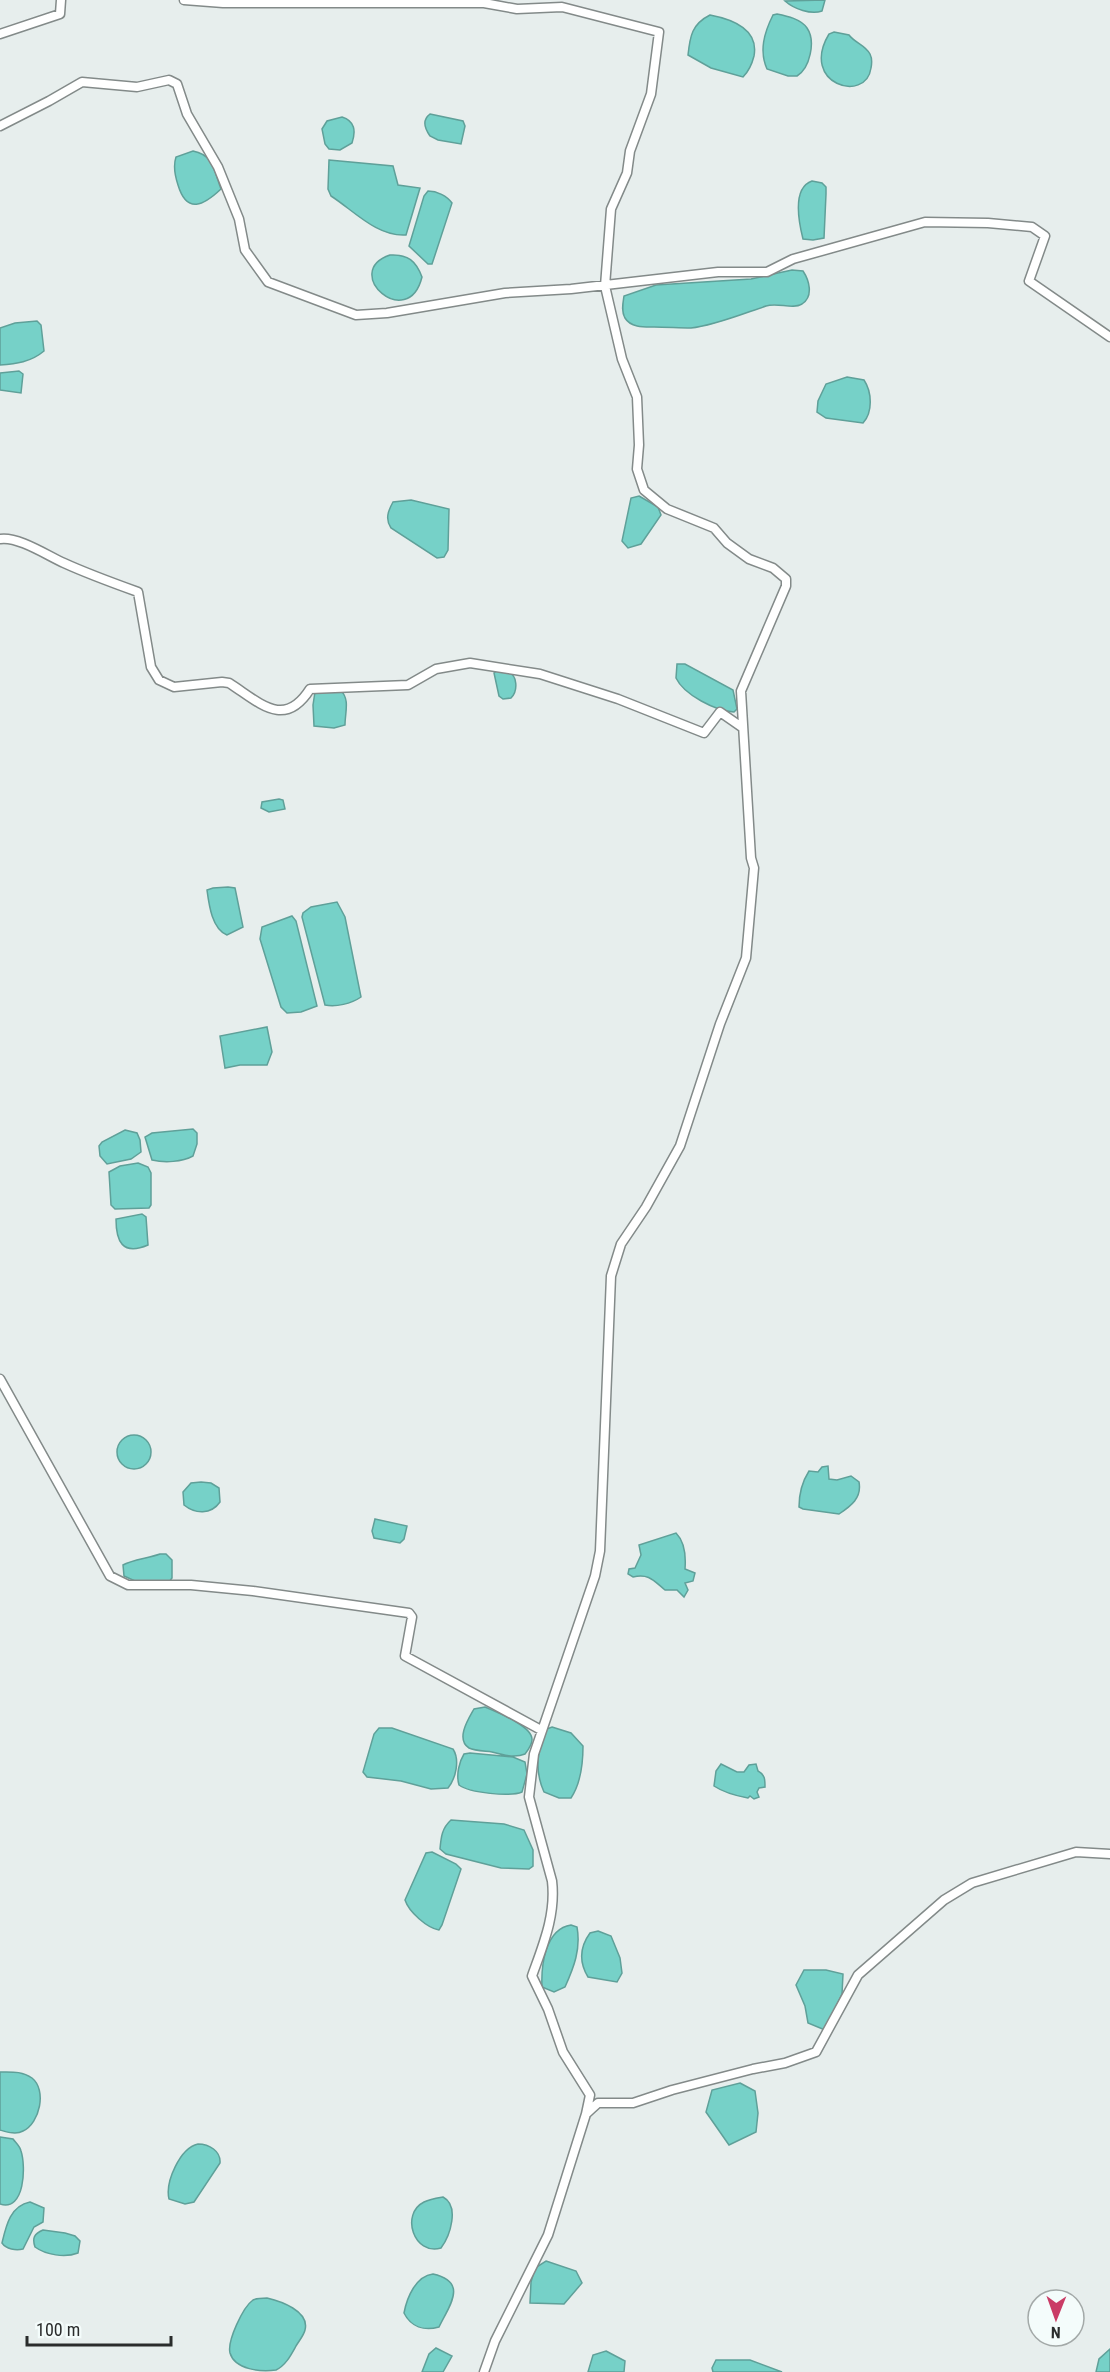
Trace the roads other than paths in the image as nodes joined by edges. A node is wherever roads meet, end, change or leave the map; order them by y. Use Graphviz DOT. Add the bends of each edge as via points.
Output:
graph roads {
  1 [pos="61,0"];
  2 [pos="184,0"];
  3 [pos="0,34"];
  4 [pos="0,126"];
  5 [pos="605,286"];
  6 [pos="1110,337"];
  7 [pos="0,539"];
  8 [pos="743,728"];
  9 [pos="0,1379"];
  10 [pos="541,1730"];
  11 [pos="1110,1854"];
  12 [pos="586,2114"];
  13 [pos="484,2372"];
  1 -- 3 [label="street" via="60,14"];
  2 -- 5 [label="street" via="562,7 659,32 651,94 630,151 627,173 611,209"];
  4 -- 5 [label="street" via="82,82 137,87 174,81 187,114 218,166 239,219 245,250 268,282 356,315 505,293"];
  5 -- 6 [label="street" via="718,272 767,272 793,259 925,222 1032,227 1045,236 1029,281"];
  5 -- 8 [label="street" via="622,359 637,397 637,469 644,490 667,510 714,528 749,559 773,568 786,579 741,691"];
  7 -- 8 [label="street" via="23,543 138,592 151,667 159,680 174,687 222,681 280,711 300,704 310,689 408,685 436,669 470,663 540,674 704,733 720,712"];
  8 -- 10 [label="street" via="754,868 746,958 680,1146 621,1244 611,1276 600,1551 595,1576"];
  9 -- 10 [label="street" via="110,1576 128,1585 211,1587 409,1613 411,1629 405,1656"];
  10 -- 12 [label="street" via="529,1797 552,1881 553,1906 532,1976 562,2052 590,2095"];
  11 -- 12 [label="street" via="1076,1852 972,1883 944,1900 858,1975 816,2052 633,2103 598,2103"];
  12 -- 13 [label="street" via="548,2235 495,2341"];
}
